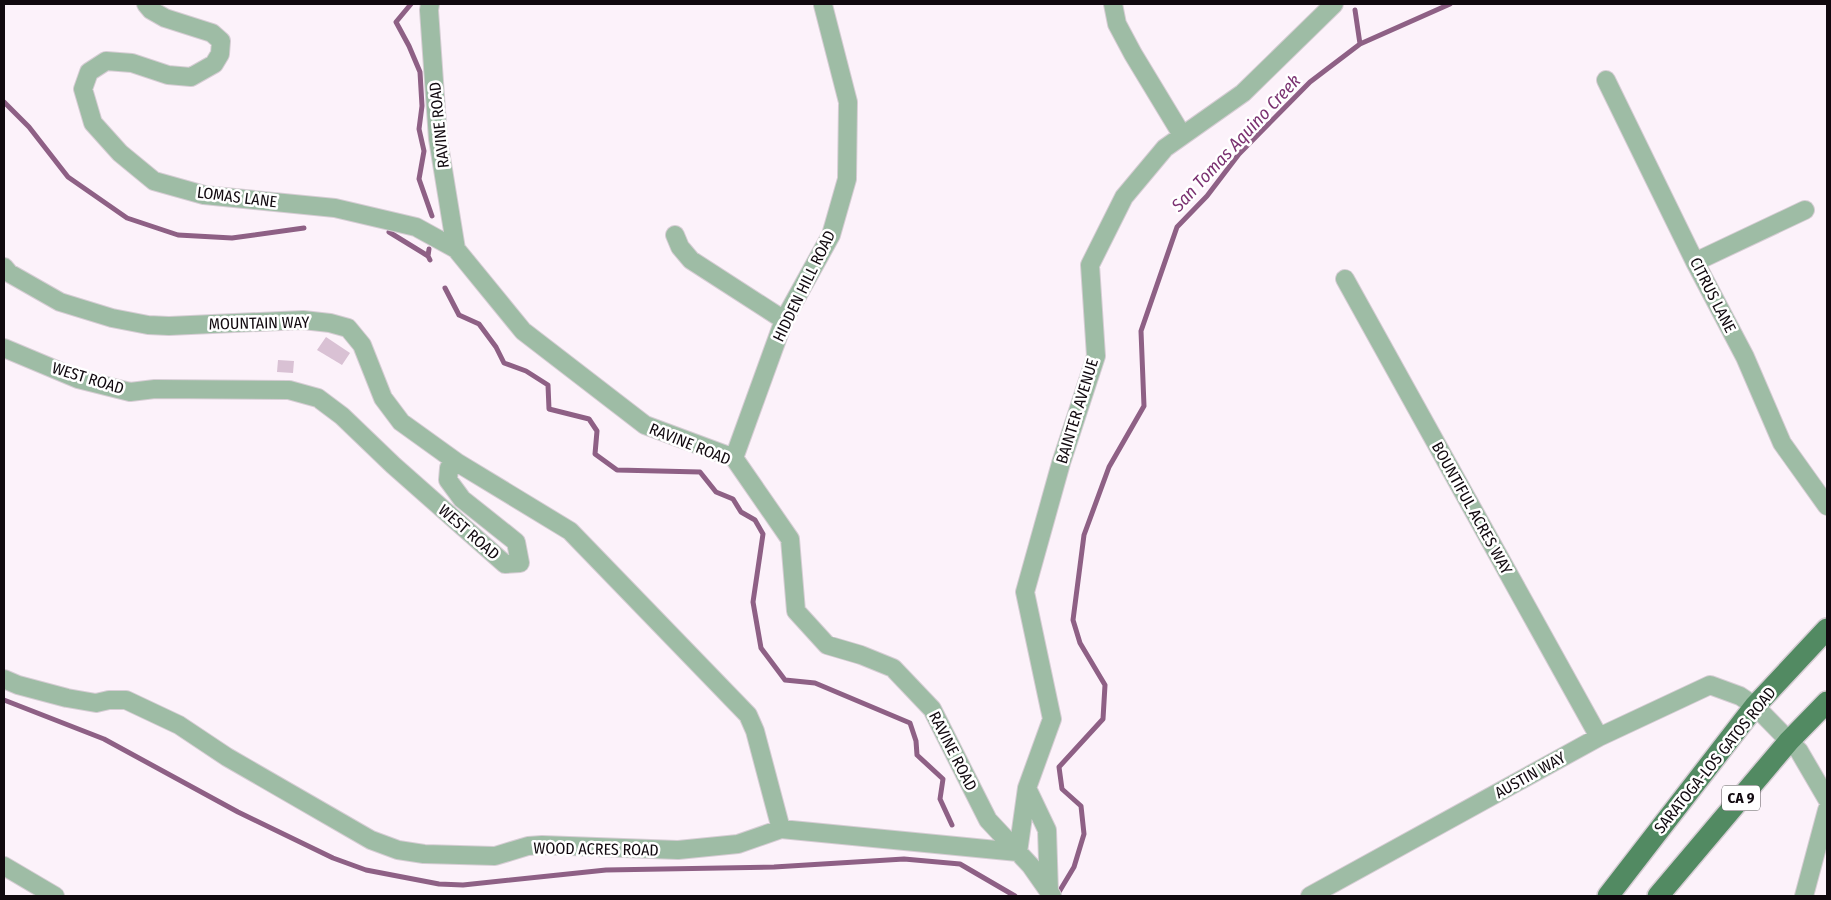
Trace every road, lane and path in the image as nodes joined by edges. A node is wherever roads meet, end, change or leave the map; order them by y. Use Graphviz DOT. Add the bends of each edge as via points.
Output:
graph roads {
  1 [pos="146,4"];
  2 [pos="430,4"];
  3 [pos="1114,4"];
  4 [pos="1333,4"];
  5 [pos="824,14"];
  6 [pos="1606,80"];
  7 [pos="1182,136"];
  8 [pos="1805,210"];
  9 [pos="675,235"];
  10 [pos="456,249"];
  11 [pos="1696,262"];
  12 [pos="4,267"];
  13 [pos="1346,278"];
  14 [pos="784,320"];
  15 [pos="4,348"];
  16 [pos="734,458"];
  17 [pos="458,463"];
  18 [pos="1827,506"];
  19 [pos="1827,629"];
  20 [pos="4,679"];
  21 [pos="1827,702"];
  22 [pos="1755,706"];
  23 [pos="1599,737"];
  24 [pos="1789,741"];
  25 [pos="1027,788"];
  26 [pos="1827,798"];
  27 [pos="1827,810"];
  28 [pos="781,829"];
  29 [pos="1018,852"];
  30 [pos="4,866"];
  31 [pos="1050,894"];
  32 [pos="55,896"];
  33 [pos="1310,896"];
  34 [pos="1608,896"];
  35 [pos="1658,896"];
  36 [pos="1804,896"];
  1 -- 10 [label="street, LOMAS LANE" via="165,18 212,33 221,41 220,54 214,64 191,77 132,63 106,61 89,72 83,89 93,124 120,153 154,181 204,195 335,208 416,227"];
  2 -- 10 [label="street, RAVINE ROAD" via="438,140"];
  3 -- 7 [label="street" via="1116,24"];
  4 -- 7 [label="street, BAINTER AVENUE" via="1243,93"];
  5 -- 14 [label="street, HIDDEN HILL ROAD" via="848,102 847,179 831,235"];
  6 -- 11 [label="street, CITRUS LANE"];
  7 -- 25 [label="street, BAINTER AVENUE" via="1164,148 1124,197 1090,265 1096,356 1025,592 1052,719"];
  8 -- 11 [label="street"];
  9 -- 14 [label="street" via="691,260"];
  10 -- 16 [label="street, RAVINE ROAD" via="522,331 645,425"];
  11 -- 18 [label="street, CITRUS LANE" via="1744,357 1782,443"];
  12 -- 17 [label="street, MOUNTAIN WAY" via="60,302 148,325 303,320 348,328 362,345 383,398 401,422"];
  13 -- 23 [label="street, BOUNTIFUL ACRES WAY"];
  14 -- 16 [label="street, HIDDEN HILL ROAD"];
  15 -- 17 [label="street, WEST ROAD" via="78,379 130,392 165,389 289,390 318,398 505,564 520,562 516,542 462,499 448,480 449,468"];
  16 -- 29 [label="street, RAVINE ROAD" via="790,539 796,611 827,645 893,668 932,709 988,820"];
  17 -- 28 [label="street" via="570,531 748,715 755,730"];
  19 -- 22 [label="main road, SARATOGA-LOS GATOS ROAD / CA 9"];
  20 -- 28 [label="street, WOOD ACRES ROAD" via="96,703 126,700 179,725 227,757 371,840 398,850 495,856 542,845 678,850 738,844"];
  21 -- 24 [label="main road, CA 9"];
  22 -- 23 [label="street, AUSTIN WAY" via="1740,696 1710,685"];
  22 -- 24 [label="street"];
  22 -- 34 [label="main road, SARATOGA-LOS GATOS ROAD / CA 9"];
  23 -- 33 [label="street, AUSTIN WAY"];
  24 -- 26 [label="street" via="1799,751"];
  24 -- 35 [label="main road, CA 9"];
  25 -- 29 [label="street, BAINTER AVENUE"];
  25 -- 31 [label="street" via="1047,830"];
  27 -- 36 [label="street"];
  28 -- 29 [label="street, WOOD ACRES ROAD"];
  29 -- 31 [label="street"];
  30 -- 32 [label="street"];
}
